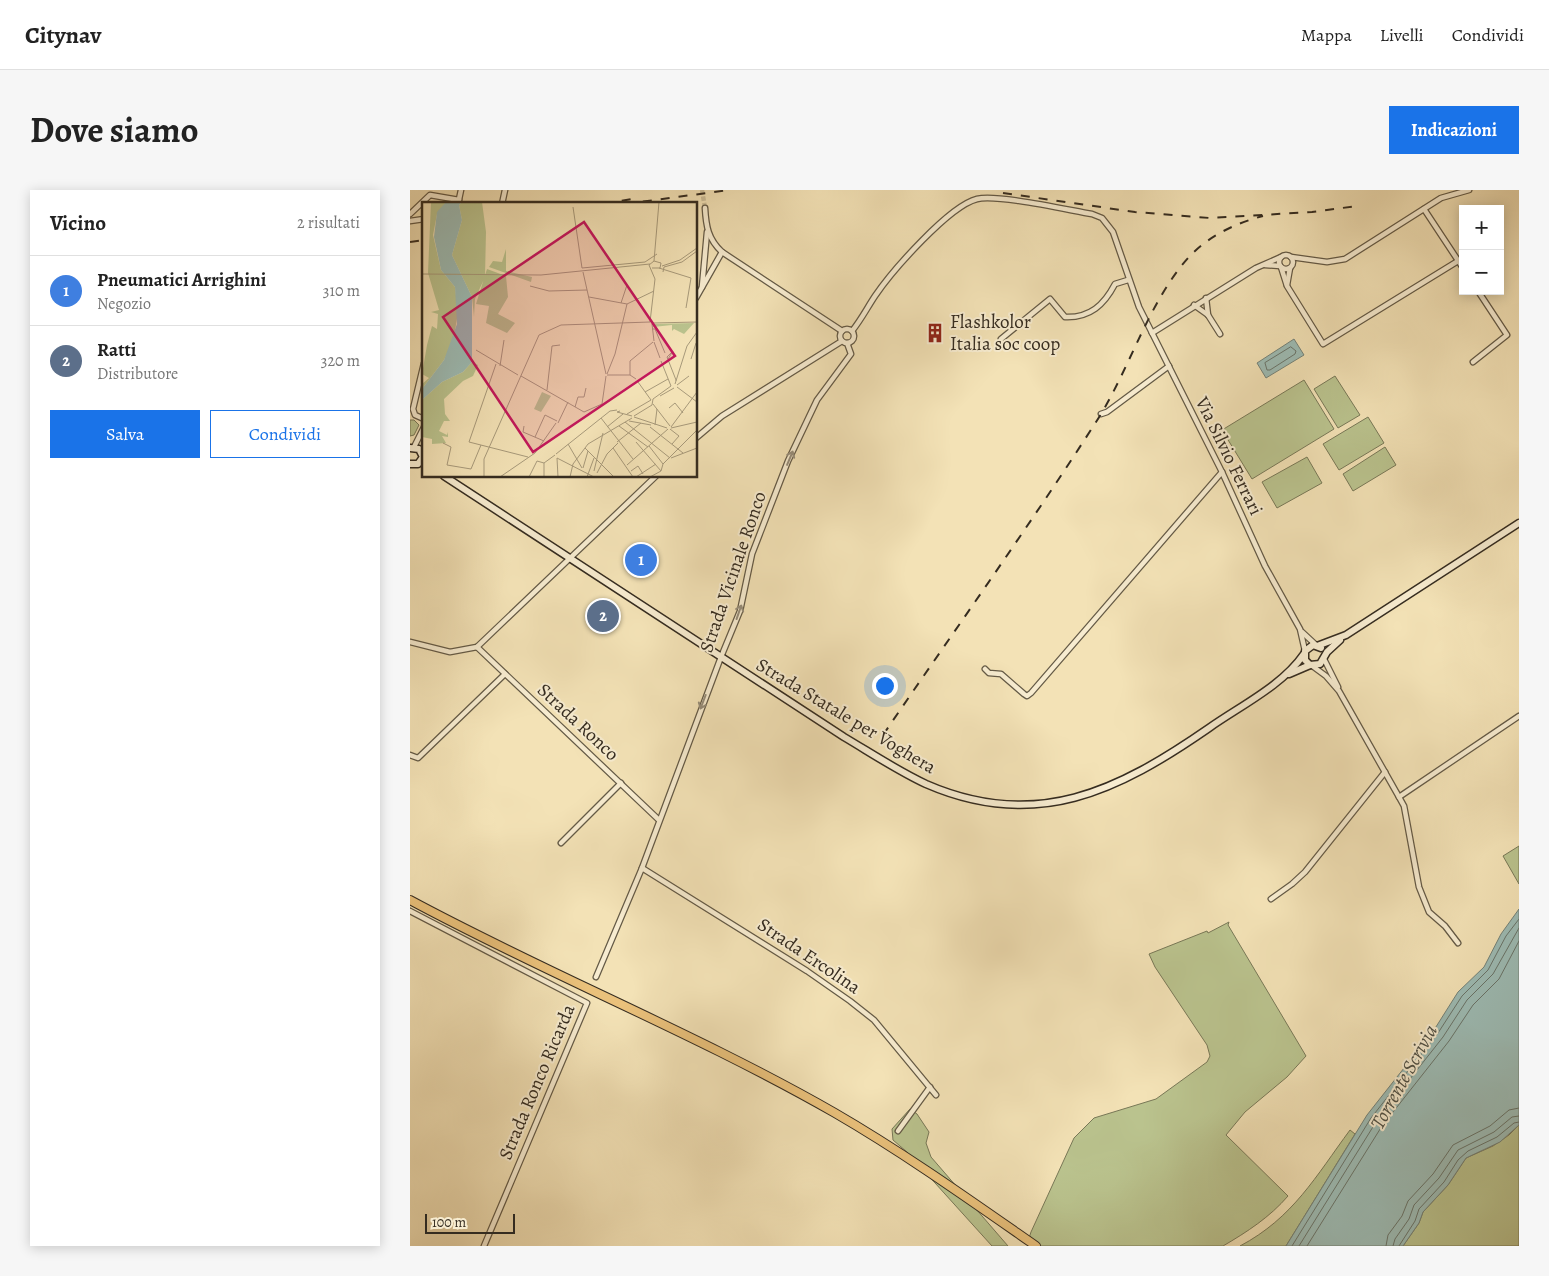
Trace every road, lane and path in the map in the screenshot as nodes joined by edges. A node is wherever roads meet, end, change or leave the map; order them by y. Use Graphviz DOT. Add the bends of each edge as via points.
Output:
graph roads {
  1 [pos="461,190"];
  2 [pos="1469,190"];
  3 [pos="423,202"];
  4 [pos="459,202"];
  5 [pos="422,203"];
  6 [pos="704,208"];
  7 [pos="1424,209"];
  8 [pos="410,214"];
  9 [pos="707,231"];
  10 [pos="722,252"];
  11 [pos="1281,257"];
  12 [pos="1291,257"];
  13 [pos="1309,261"];
  14 [pos="1458,261"];
  15 [pos="1264,265"];
  16 [pos="1281,266"];
  17 [pos="1292,266"];
  18 [pos="1128,280"];
  19 [pos="1286,286"];
  20 [pos="702,287"];
  21 [pos="698,294"];
  22 [pos="1481,295"];
  23 [pos="1206,298"];
  24 [pos="1194,305"];
  25 [pos="1208,315"];
  26 [pos="842,331"];
  27 [pos="852,331"];
  28 [pos="1152,333"];
  29 [pos="1220,334"];
  30 [pos="1001,339"];
  31 [pos="844,342"];
  32 [pos="1473,362"];
  33 [pos="1168,366"];
  34 [pos="422,371"];
  35 [pos="1101,414"];
  36 [pos="422,418"];
  37 [pos="422,430"];
  38 [pos="698,436"];
  39 [pos="412,448"];
  40 [pos="417,465"];
  41 [pos="410,471"];
  42 [pos="1222,472"];
  43 [pos="447,478"];
  44 [pos="654,478"];
  45 [pos="1519,522"];
  46 [pos="570,559"];
  47 [pos="1300,629"];
  48 [pos="1346,635"];
  49 [pos="410,642"];
  50 [pos="1317,646"];
  51 [pos="477,647"];
  52 [pos="1304,653"];
  53 [pos="721,657"];
  54 [pos="1324,657"];
  55 [pos="1311,665"];
  56 [pos="985,669"];
  57 [pos="506,674"];
  58 [pos="1282,678"];
  59 [pos="1339,691"];
  60 [pos="1519,716"];
  61 [pos="410,755"];
  62 [pos="1385,772"];
  63 [pos="621,783"];
  64 [pos="1400,797"];
  65 [pos="659,820"];
  66 [pos="561,843"];
  67 [pos="642,868"];
  68 [pos="1271,899"];
  69 [pos="410,900"];
  70 [pos="410,912"];
  71 [pos="1458,943"];
  72 [pos="596,977"];
  73 [pos="930,1087"];
  74 [pos="936,1095"];
  75 [pos="898,1131"];
  76 [pos="484,1246"];
  77 [pos="1036,1246"];
  1 -- 4 [label="street"];
  2 -- 7 [label="street" via="1441,198"];
  3 -- 4 [label="street" via="430,196"];
  5 -- 8 [label="street"];
  6 -- 9 [label="street"];
  7 -- 13 [label="street" via="1345,259"];
  7 -- 14 [label="street"];
  9 -- 10 [label="street"];
  9 -- 20 [label="street"];
  10 -- 20 [label="street"];
  10 -- 26 [label="street"];
  11 -- 12 [label="street"];
  11 -- 15 [label="street"];
  11 -- 16 [label="street"];
  12 -- 13 [label="street"];
  12 -- 17 [label="street"];
  13 -- 17 [label="street"];
  14 -- 19 [label="street" via="1323,344"];
  15 -- 16 [label="street"];
  15 -- 23 [label="street"];
  16 -- 17 [label="street"];
  16 -- 19 [label="street"];
  17 -- 19 [label="street"];
  18 -- 27 [label="street, Via Silvio Ferrari" via="1113,232 1102,218 978,199 944,219 884,285"];
  18 -- 28 [label="street, Via Silvio Ferrari"];
  18 -- 30 [label="street" via="1115,284 1106,300 1093,312 1078,318 1065,317 1050,299"];
  20 -- 21 [label="street"];
  22 -- 32 [label="street" via="1507,335"];
  23 -- 24 [label="street"];
  23 -- 25 [label="street"];
  24 -- 25 [label="street"];
  24 -- 28 [label="street"];
  25 -- 29 [label="street"];
  26 -- 27 [label="street"];
  26 -- 31 [label="street" via="840,335"];
  27 -- 31 [label="street" via="854,340"];
  28 -- 33 [label="street, Via Silvio Ferrari"];
  31 -- 38 [label="street" via="722,416"];
  53 -- 31 [label="street, Strada Vicinale Ronco, one-way" via="740,611 752,554 788,461 817,400 851,354"];
  33 -- 35 [label="street"];
  33 -- 42 [label="street, Via Silvio Ferrari"];
  34 -- 36 [label="street" via="413,409 415,415"];
  37 -- 39 [label="street"];
  40 -- 41 [label="main road"];
  42 -- 47 [label="street, Via Silvio Ferrari" via="1265,566"];
  42 -- 56 [label="street" via="1031,694 1027,696 1001,674 989,673"];
  43 -- 46 [label="main road, Strada Statale per Voghera"];
  44 -- 46 [label="street"];
  45 -- 48 [label="main road, Strada Statale per Voghera"];
  46 -- 51 [label="street"];
  46 -- 53 [label="main road, Strada Statale per Voghera"];
  47 -- 50 [label="street, Via Silvio Ferrari"];
  47 -- 52 [label="street, Via Silvio Ferrari"];
  48 -- 50 [label="main road, Strada Statale per Voghera"];
  48 -- 54 [label="main road, Strada Statale per Voghera"];
  49 -- 51 [label="street" via="450,652"];
  50 -- 52 [label="main road, Strada Statale per Voghera" via="1310,646"];
  50 -- 54 [label="main road" via="1322,649"];
  51 -- 57 [label="street, Strada Ronco"];
  52 -- 55 [label="main road" via="1305,660"];
  52 -- 58 [label="main road, Strada Statale per Voghera"];
  53 -- 58 [label="main road, Strada Statale per Voghera" via="844,737 911,776 964,797 1020,804 1064,802 1111,786 1190,741"];
  53 -- 65 [label="street, Strada Vicinale Ronco, one-way"];
  54 -- 55 [label="main road, Strada Statale per Voghera" via="1320,664"];
  54 -- 59 [label="street"];
  55 -- 58 [label="main road, Strada Statale per Voghera"];
  55 -- 59 [label="street"];
  57 -- 61 [label="street" via="418,758"];
  57 -- 63 [label="street, Strada Ronco"];
  59 -- 62 [label="street"];
  60 -- 64 [label="street"];
  62 -- 64 [label="street"];
  62 -- 68 [label="street" via="1305,872"];
  63 -- 65 [label="street, Strada Ronco"];
  63 -- 66 [label="street"];
  64 -- 71 [label="street" via="1419,887 1429,912 1446,926"];
  65 -- 67 [label="street"];
  67 -- 72 [label="street"];
  67 -- 73 [label="street, Strada Ercolina" via="850,1001 874,1020"];
  69 -- 77 [label="main road" via="819,1104 891,1147"];
  70 -- 76 [label="street, Strada Ronco Ricarda" via="587,1002"];
  73 -- 74 [label="street, Strada Ercolina"];
  73 -- 75 [label="street"];
}
